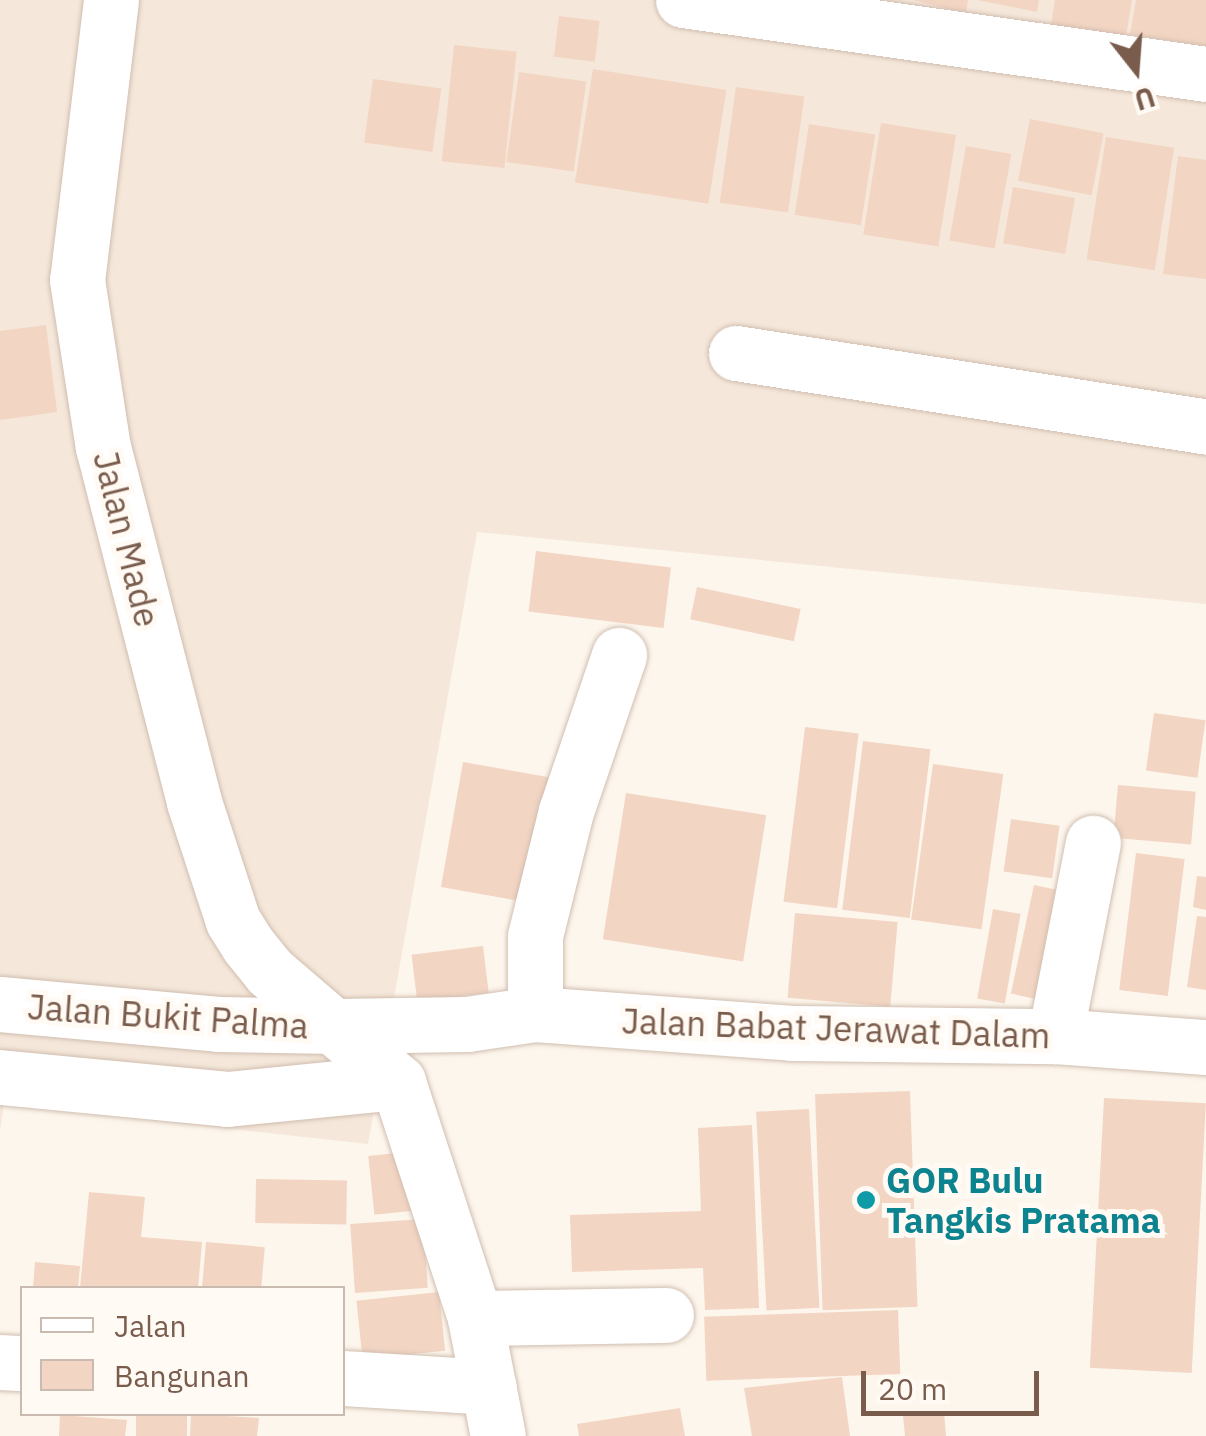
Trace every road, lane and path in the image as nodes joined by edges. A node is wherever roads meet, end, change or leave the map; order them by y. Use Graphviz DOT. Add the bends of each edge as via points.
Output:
graph roads {
  1 [pos="111,0"];
  2 [pos="683,0"];
  3 [pos="1206,74"];
  4 [pos="736,353"];
  5 [pos="1206,427"];
  6 [pos="618,654"];
  7 [pos="1093,843"];
  8 [pos="0,1004"];
  9 [pos="535,1014"];
  10 [pos="467,1024"];
  11 [pos="336,1026"];
  12 [pos="1055,1036"];
  13 [pos="1206,1046"];
  14 [pos="0,1077"];
  15 [pos="398,1082"];
  16 [pos="666,1316"];
  17 [pos="475,1318"];
  18 [pos="345,1379"];
  19 [pos="494,1412"];
  1 -- 11 [label="street, Jalan Made" via="77,280 103,447 194,802 233,921 270,972"];
  2 -- 3 [label="street"];
  4 -- 5 [label="street"];
  6 -- 9 [label="street" via="566,811 535,936"];
  7 -- 12 [label="street"];
  8 -- 11 [label="street, Jalan Bukit Palma" via="236,1026"];
  9 -- 10 [label="street, Jalan Babat Jerawat Dalam"];
  9 -- 12 [label="street, Jalan Babat Jerawat Dalam" via="792,1033"];
  10 -- 11 [label="street, Jalan Babat Jerawat Dalam"];
  10 -- 15 [label="street"];
  11 -- 15 [label="street, Jalan Made"];
  12 -- 13 [label="street, Jalan Babat Jerawat Dalam"];
  14 -- 15 [label="street, Jalan Bukit Palma" via="227,1099"];
  15 -- 17 [label="street"];
  16 -- 17 [label="street"];
  17 -- 19 [label="street"];
  18 -- 19 [label="street"];
}
